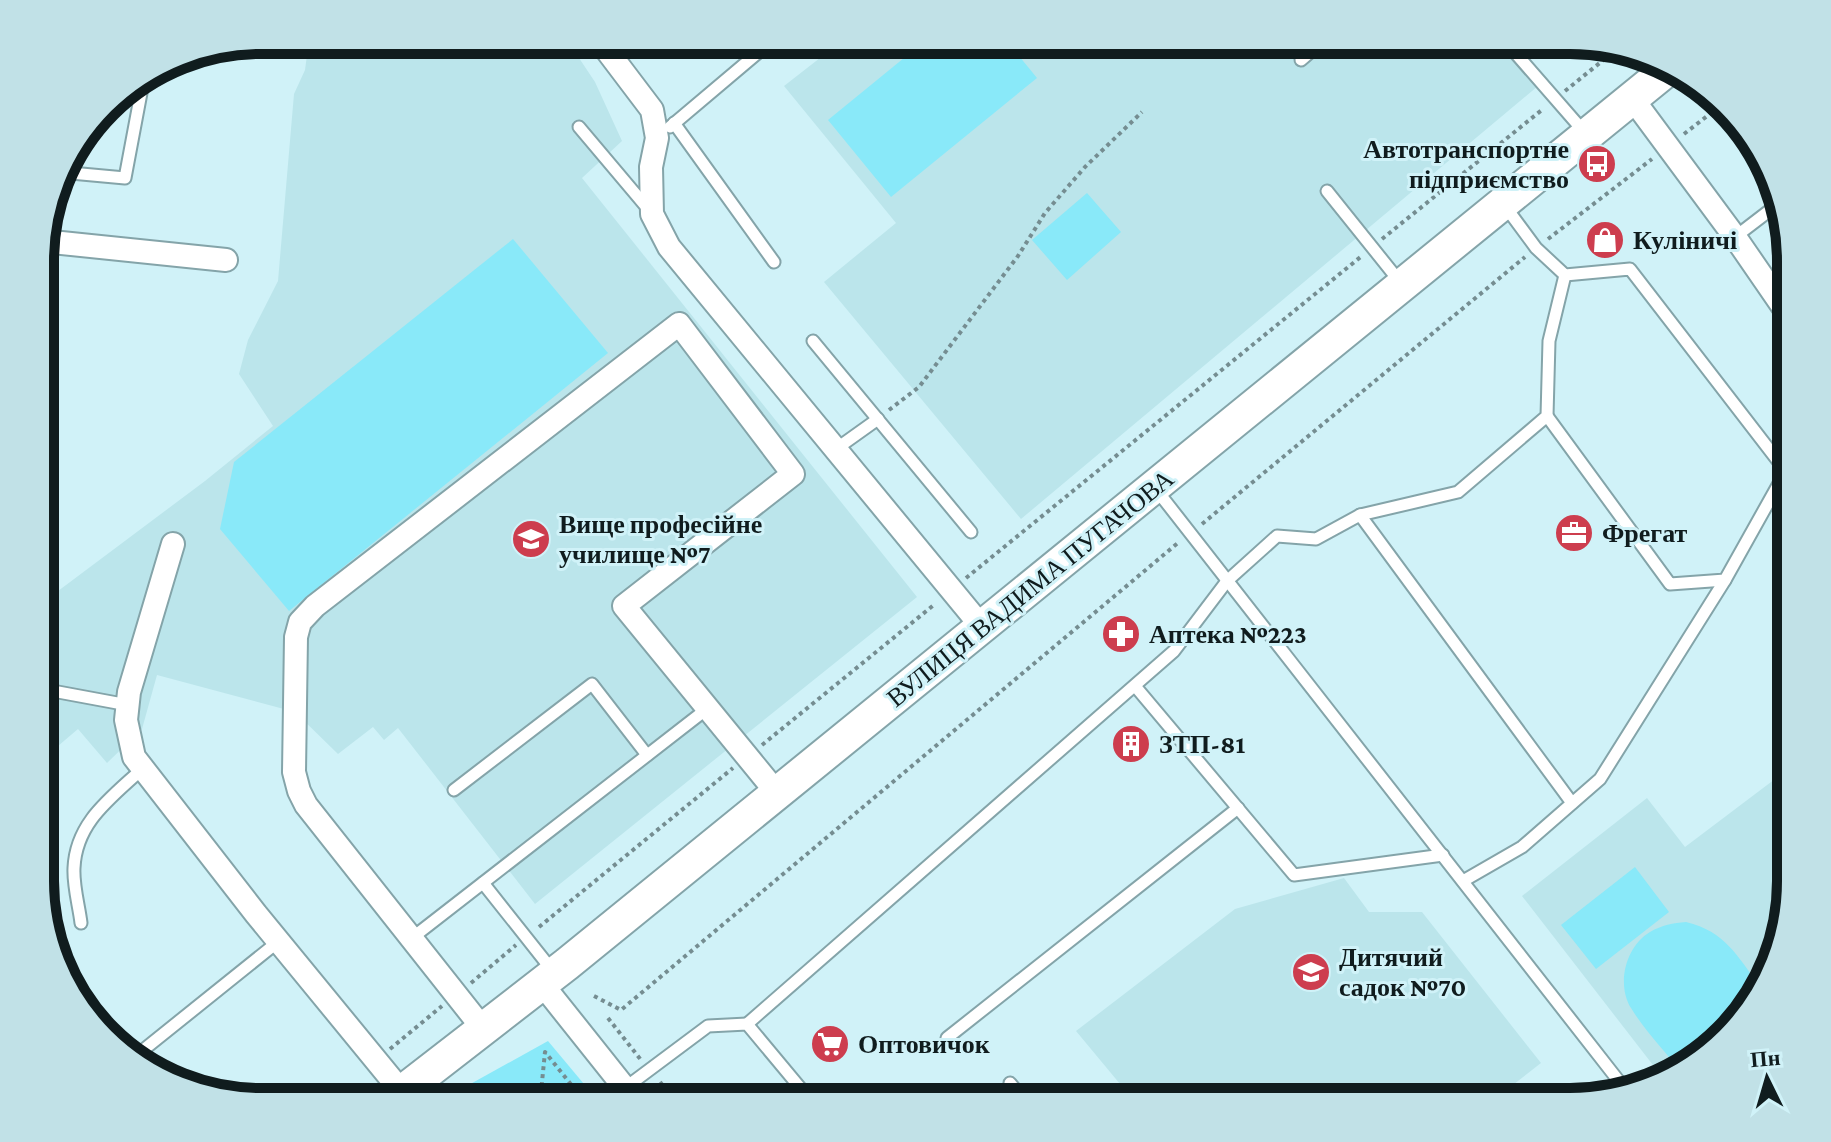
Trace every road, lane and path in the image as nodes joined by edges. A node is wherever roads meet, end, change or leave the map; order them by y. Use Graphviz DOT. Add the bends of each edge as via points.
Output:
graph roads {
  1 [pos="610,54"];
  2 [pos="756,54"];
  3 [pos="1308,54"];
  4 [pos="1516,54"];
  5 [pos="1606,58"];
  6 [pos="1301,60"];
  7 [pos="1661,75"];
  8 [pos="141,93"];
  9 [pos="1555,98"];
  10 [pos="1632,98"];
  11 [pos="1713,111"];
  12 [pos="1142,112"];
  13 [pos="579,127"];
  14 [pos="666,130"];
  15 [pos="1587,134"];
  16 [pos="1667,147"];
  17 [pos="74,173"];
  18 [pos="1327,191"];
  19 [pos="1503,203"];
  20 [pos="1770,210"];
  21 [pos="652,214"];
  22 [pos="1735,237"];
  23 [pos="55,242"];
  24 [pos="1373,247"];
  25 [pos="1536,248"];
  26 [pos="226,260"];
  27 [pos="774,262"];
  28 [pos="1565,275"];
  29 [pos="1403,285"];
  30 [pos="1777,298"];
  31 [pos="813,341"];
  32 [pos="1547,416"];
  33 [pos="878,419"];
  34 [pos="836,449"];
  35 [pos="1777,452"];
  36 [pos="1777,486"];
  37 [pos="1154,487"];
  38 [pos="1360,515"];
  39 [pos="971,532"];
  40 [pos="1189,534"];
  41 [pos="173,544"];
  42 [pos="1725,580"];
  43 [pos="1227,581"];
  44 [pos="950,592"];
  45 [pos="982,627"];
  46 [pos="1135,686"];
  47 [pos="54,691"];
  48 [pos="128,705"];
  49 [pos="708,708"];
  50 [pos="647,755"];
  51 [pos="746,758"];
  52 [pos="142,769"];
  53 [pos="454,790"];
  54 [pos="777,793"];
  55 [pos="1572,803"];
  56 [pos="1238,808"];
  57 [pos="1443,855"];
  58 [pos="1463,881"];
  59 [pos="483,883"];
  60 [pos="81,923"];
  61 [pos="412,938"];
  62 [pos="526,938"];
  63 [pos="279,940"];
  64 [pos="548,979"];
  65 [pos="456,995"];
  66 [pos="594,996"];
  67 [pos="747,1024"];
  68 [pos="484,1030"];
  69 [pos="947,1038"];
  70 [pos="143,1050"];
  71 [pos="376,1060"];
  72 [pos="1620,1082"];
  73 [pos="1010,1083"];
  74 [pos="390,1088"];
  75 [pos="407,1088"];
  76 [pos="541,1088"];
  77 [pos="574,1088"];
  78 [pos="625,1088"];
  79 [pos="638,1088"];
  80 [pos="800,1088"];
  81 [pos="1014,1088"];
  1 -- 14 [label="street"];
  2 -- 14 [label="lane"];
  3 -- 6 [label="lane"];
  4 -- 9 [label="lane"];
  5 -- 9 [label="path"];
  7 -- 10 [label="street, ВУЛИЦЯ ВАДИМА ПУГАЧОВА"];
  8 -- 17 [label="lane" via="125,178"];
  9 -- 15 [label="lane"];
  9 -- 24 [label="path"];
  10 -- 15 [label="street, ВУЛИЦЯ ВАДИМА ПУГАЧОВА"];
  10 -- 16 [label="street"];
  11 -- 16 [label="path"];
  12 -- 33 [label="path" via="1045,213 919,387"];
  13 -- 21 [label="lane"];
  14 -- 21 [label="street" via="651,167"];
  14 -- 27 [label="lane"];
  15 -- 19 [label="street, ВУЛИЦЯ ВАДИМА ПУГАЧОВА"];
  16 -- 22 [label="street"];
  16 -- 25 [label="path"];
  18 -- 24 [label="lane"];
  19 -- 25 [label="lane"];
  19 -- 29 [label="street, ВУЛИЦЯ ВАДИМА ПУГАЧОВА"];
  20 -- 22 [label="lane"];
  21 -- 34 [label="street" via="669,247"];
  22 -- 30 [label="street"];
  23 -- 26 [label="street"];
  24 -- 29 [label="lane"];
  24 -- 44 [label="path"];
  25 -- 28 [label="lane"];
  25 -- 40 [label="path"];
  28 -- 32 [label="lane" via="1549,341"];
  28 -- 35 [label="lane" via="1630,269"];
  29 -- 37 [label="street, ВУЛИЦЯ ВАДИМА ПУГАЧОВА"];
  31 -- 33 [label="lane"];
  32 -- 38 [label="lane" via="1458,492"];
  32 -- 42 [label="lane" via="1670,584"];
  33 -- 34 [label="lane"];
  33 -- 39 [label="lane"];
  34 -- 44 [label="street"];
  36 -- 42 [label="lane"];
  37 -- 40 [label="lane"];
  37 -- 45 [label="street, ВУЛИЦЯ ВАДИМА ПУГАЧОВА"];
  38 -- 43 [label="lane" via="1316,539 1277,536"];
  38 -- 55 [label="lane"];
  40 -- 43 [label="lane"];
  40 -- 66 [label="path" via="621,1010"];
  41 -- 48 [label="street"];
  42 -- 55 [label="lane" via="1600,779"];
  43 -- 46 [label="lane" via="1174,651"];
  43 -- 57 [label="lane"];
  44 -- 45 [label="street"];
  44 -- 51 [label="path"];
  45 -- 54 [label="street, ВУЛИЦЯ ВАДИМА ПУГАЧОВА"];
  46 -- 56 [label="lane"];
  46 -- 67 [label="lane"];
  47 -- 48 [label="lane"];
  48 -- 52 [label="street" via="130,740"];
  49 -- 50 [label="lane"];
  49 -- 51 [label="street"];
  49 -- 61 [label="street" via="624,606 793,474 679,324 300,622 294,772 299,791"];
  50 -- 53 [label="lane" via="592,684"];
  50 -- 59 [label="lane"];
  51 -- 54 [label="street"];
  51 -- 62 [label="path"];
  52 -- 60 [label="lane" via="93,815 80,835 74,869"];
  52 -- 63 [label="street"];
  54 -- 64 [label="street, ВУЛИЦЯ ВАДИМА ПУГАЧОВА"];
  55 -- 58 [label="lane" via="1522,847"];
  56 -- 57 [label="lane" via="1294,875"];
  56 -- 69 [label="lane"];
  57 -- 58 [label="lane"];
  58 -- 72 [label="lane"];
  59 -- 61 [label="lane"];
  59 -- 62 [label="lane"];
  61 -- 65 [label="street"];
  62 -- 64 [label="lane"];
  62 -- 65 [label="path"];
  63 -- 70 [label="lane"];
  63 -- 71 [label="street"];
  64 -- 68 [label="street, ВУЛИЦЯ ВАДИМА ПУГАЧОВА"];
  64 -- 78 [label="street"];
  65 -- 68 [label="street"];
  65 -- 71 [label="path"];
  67 -- 79 [label="lane" via="708,1026"];
  67 -- 80 [label="lane"];
  68 -- 75 [label="street, ВУЛИЦЯ ВАДИМА ПУГАЧОВА"];
  71 -- 74 [label="street"];
  73 -- 81 [label="lane"];
  76 -- 77 [label="path" via="545,1052"];
}
